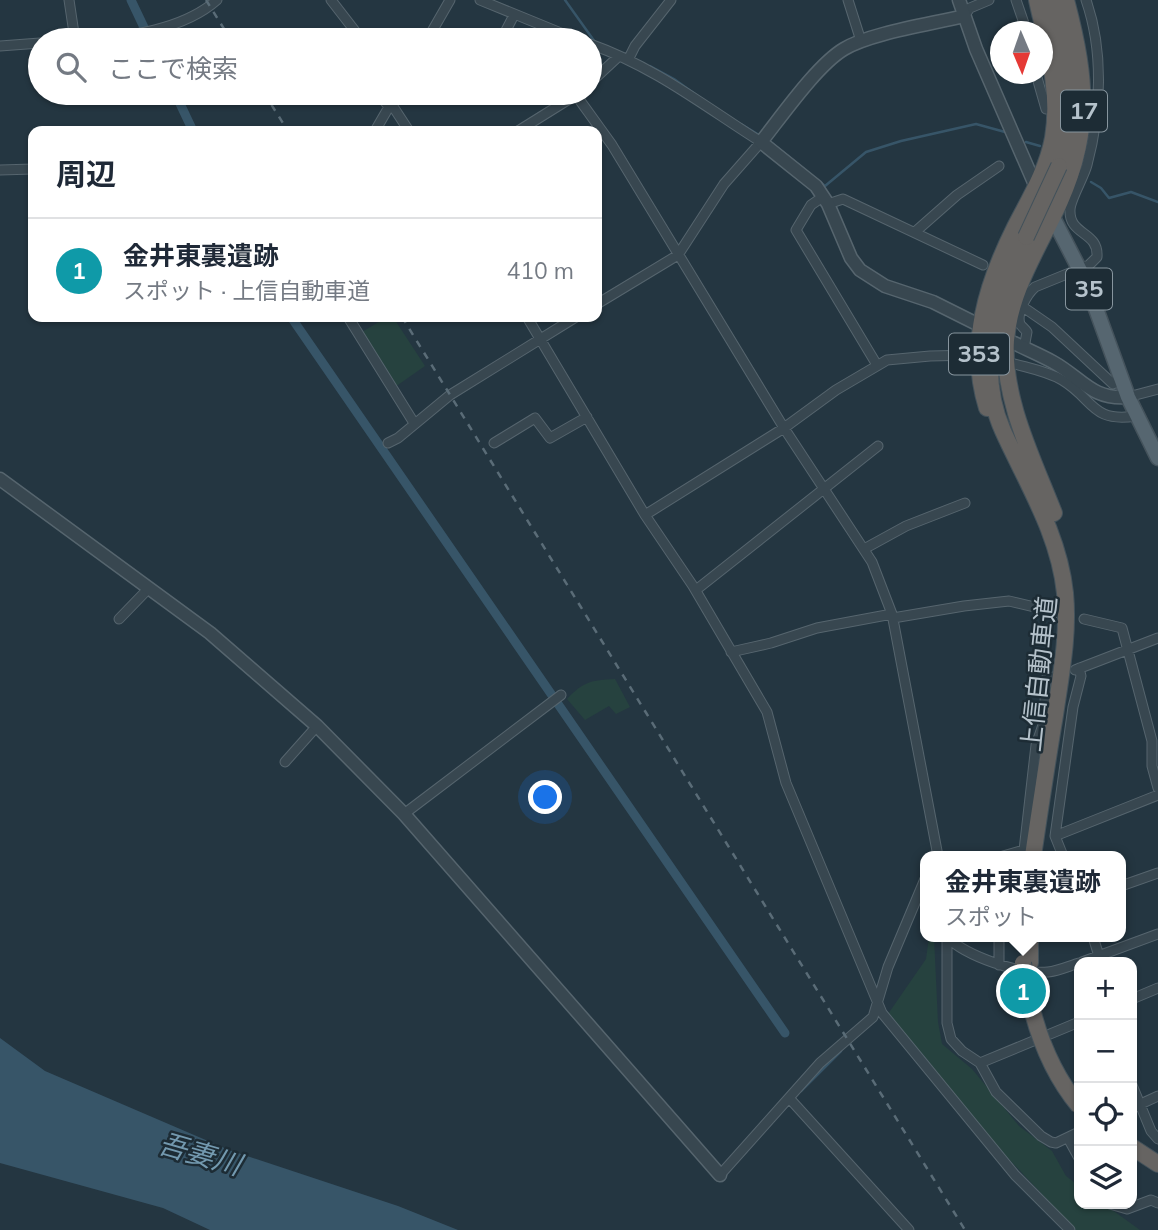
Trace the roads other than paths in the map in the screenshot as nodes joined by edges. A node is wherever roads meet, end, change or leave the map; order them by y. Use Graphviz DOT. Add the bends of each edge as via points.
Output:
graph roads {
  1 [pos="69,0"];
  2 [pos="217,0"];
  3 [pos="331,0"];
  4 [pos="450,0"];
  5 [pos="480,0"];
  6 [pos="671,0"];
  7 [pos="848,0"];
  8 [pos="959,0"];
  9 [pos="989,0"];
  10 [pos="1016,0"];
  11 [pos="1087,2"];
  12 [pos="1053,4"];
  13 [pos="514,15"];
  14 [pos="964,16"];
  15 [pos="1024,20"];
  16 [pos="73,28"];
  17 [pos="158,28"];
  18 [pos="353,28"];
  19 [pos="434,28"];
  20 [pos="507,28"];
  21 [pos="547,28"];
  22 [pos="861,41"];
  23 [pos="28,44"];
  24 [pos="0,46"];
  25 [pos="602,48"];
  26 [pos="627,57"];
  27 [pos="602,75"];
  28 [pos="1039,84"];
  29 [pos="560,105"];
  30 [pos="585,105"];
  31 [pos="391,106"];
  32 [pos="1046,109"];
  33 [pos="378,126"];
  34 [pos="405,126"];
  35 [pos="526,126"];
  36 [pos="599,126"];
  37 [pos="602,130"];
  38 [pos="763,139"];
  39 [pos="999,166"];
  40 [pos="1059,166"];
  41 [pos="28,169"];
  42 [pos="0,170"];
  43 [pos="1036,187"];
  44 [pos="826,200"];
  45 [pos="1052,217"];
  46 [pos="915,232"];
  47 [pos="678,255"];
  48 [pos="983,265"];
  49 [pos="1080,269"];
  50 [pos="602,301"];
  51 [pos="1023,307"];
  52 [pos="351,322"];
  53 [pos="530,322"];
  54 [pos="567,322"];
  55 [pos="975,323"];
  56 [pos="540,338"];
  57 [pos="1018,345"];
  58 [pos="974,355"];
  59 [pos="1011,363"];
  60 [pos="877,365"];
  61 [pos="1113,384"];
  62 [pos="1158,389"];
  63 [pos="1128,397"];
  64 [pos="587,416"];
  65 [pos="1136,416"];
  66 [pos="414,423"];
  67 [pos="784,428"];
  68 [pos="388,443"];
  69 [pos="494,443"];
  70 [pos="878,446"];
  71 [pos="1158,458"];
  72 [pos="0,479"];
  73 [pos="823,490"];
  74 [pos="965,503"];
  75 [pos="645,515"];
  76 [pos="1049,515"];
  77 [pos="864,549"];
  78 [pos="149,588"];
  79 [pos="696,590"];
  80 [pos="1063,614"];
  81 [pos="892,616"];
  82 [pos="119,619"];
  83 [pos="1084,619"];
  84 [pos="1158,638"];
  85 [pos="1129,648"];
  86 [pos="731,652"];
  87 [pos="1057,676"];
  88 [pos="561,695"];
  89 [pos="317,726"];
  90 [pos="285,762"];
  91 [pos="1158,788"];
  92 [pos="1158,795"];
  93 [pos="404,814"];
  94 [pos="1055,836"];
  95 [pos="937,851"];
  96 [pos="1020,851"];
  97 [pos="1034,851"];
  98 [pos="1041,851"];
  99 [pos="1061,851"];
  100 [pos="1158,873"];
  101 [pos="1126,884"];
  102 [pos="920,891"];
  103 [pos="1158,934"];
  104 [pos="947,942"];
  105 [pos="955,942"];
  106 [pos="999,942"];
  107 [pos="1024,942"];
  108 [pos="1029,942"];
  109 [pos="1095,942"];
  110 [pos="1099,956"];
  111 [pos="1026,963"];
  112 [pos="999,965"];
  113 [pos="1074,965"];
  114 [pos="1158,988"];
  115 [pos="1137,997"];
  116 [pos="878,1005"];
  117 [pos="1074,1024"];
  118 [pos="980,1063"];
  119 [pos="1074,1086"];
  120 [pos="1158,1096"];
  121 [pos="790,1098"];
  122 [pos="1074,1100"];
  123 [pos="1137,1105"];
  124 [pos="1137,1109"];
  125 [pos="1074,1135"];
  126 [pos="1068,1138"];
  127 [pos="1158,1139"];
  128 [pos="1074,1149"];
  129 [pos="1137,1150"];
  130 [pos="1137,1159"];
  131 [pos="1158,1164"];
  132 [pos="1158,1171"];
  133 [pos="720,1175"];
  134 [pos="1158,1203"];
  135 [pos="1137,1205"];
  136 [pos="909,1230"];
  137 [pos="1070,1230"];
  1 -- 16 [label="street"];
  2 -- 17 [label="street" via="196,15"];
  3 -- 18 [label="street"];
  4 -- 19 [label="street"];
  5 -- 13 [label="street"];
  6 -- 26 [label="street"];
  7 -- 22 [label="street"];
  8 -- 14 [label="street"];
  9 -- 14 [label="street" via="970,8"];
  10 -- 15 [label="street"];
  11 -- 12 [label="street"];
  11 -- 49 [label="street" via="1097,48 1096,114 1086,169 1070,212 1076,228 1098,247 1095,261"];
  12 -- 15 [label="street"];
  12 -- 40 [label="highway, 上信自動車道 / 17" via="1068,89"];
  12 -- 43 [label="highway, 17" via="1052,139"];
  12 -- 45 [label="highway, 17" via="1080,67 1084,116 1072,174"];
  13 -- 20 [label="street"];
  13 -- 21 [label="street"];
  14 -- 22 [label="street"];
  14 -- 43 [label="street"];
  22 -- 38 [label="street" via="824,66"];
  23 -- 24 [label="street"];
  25 -- 26 [label="street"];
  26 -- 27 [label="street"];
  26 -- 38 [label="street"];
  28 -- 32 [label="street"];
  29 -- 35 [label="street"];
  30 -- 36 [label="street"];
  31 -- 33 [label="street"];
  31 -- 34 [label="street"];
  37 -- 47 [label="street"];
  38 -- 44 [label="street"];
  38 -- 47 [label="street" via="724,184"];
  39 -- 46 [label="street"];
  40 -- 76 [label="highway, 上信自動車道 / 353, bridge" via="1002,292 992,344 999,393"];
  41 -- 42 [label="street"];
  43 -- 45 [label="main road, 35"];
  43 -- 76 [label="highway, 353" via="988,292 979,332 979,376 1000,440"];
  44 -- 46 [label="street" via="843,199"];
  44 -- 55 [label="street" via="851,258 869,277"];
  44 -- 60 [label="street" via="811,205 796,230"];
  45 -- 49 [label="main road, 35"];
  45 -- 76 [label="highway, 353" via="1016,293 1006,343 1013,403"];
  46 -- 48 [label="street"];
  47 -- 50 [label="street"];
  47 -- 67 [label="street"];
  49 -- 51 [label="street" via="1035,287"];
  49 -- 63 [label="main road, 35"];
  51 -- 57 [label="street" via="1020,319 1027,335"];
  51 -- 61 [label="street" via="1052,327"];
  52 -- 66 [label="street"];
  53 -- 56 [label="street"];
  54 -- 56 [label="street"];
  56 -- 64 [label="street"];
  56 -- 66 [label="street"];
  57 -- 63 [label="street" via="1054,363 1097,394"];
  58 -- 60 [label="street" via="900,358"];
  59 -- 65 [label="street" via="1064,381 1111,418"];
  60 -- 67 [label="street"];
  62 -- 63 [label="street"];
  63 -- 65 [label="main road, 35"];
  64 -- 69 [label="street" via="545,441 535,418"];
  64 -- 75 [label="street"];
  65 -- 71 [label="main road, 35"];
  66 -- 68 [label="street"];
  67 -- 73 [label="street"];
  67 -- 75 [label="street"];
  70 -- 73 [label="street"];
  72 -- 78 [label="street"];
  73 -- 77 [label="street"];
  73 -- 79 [label="street"];
  74 -- 77 [label="street" via="906,526"];
  75 -- 79 [label="street"];
  76 -- 97 [label="highway, 上信自動車道 / 353" via="1062,572 1066,638"];
  76 -- 98 [label="highway, 上信自動車道 / 353" via="1069,561 1074,624"];
  77 -- 81 [label="street"];
  78 -- 82 [label="street"];
  78 -- 89 [label="street" via="210,633"];
  79 -- 86 [label="street"];
  80 -- 81 [label="street" via="1009,601"];
  81 -- 86 [label="street" via="817,628"];
  81 -- 95 [label="street"];
  83 -- 85 [label="street" via="1122,628"];
  84 -- 85 [label="street"];
  85 -- 91 [label="street" via="1152,741"];
  85 -- 94 [label="street" via="1076,669 1081,676"];
  86 -- 116 [label="street" via="766,712 786,783"];
  87 -- 96 [label="street" via="1046,679 1044,722 1036,745"];
  88 -- 93 [label="street"];
  89 -- 90 [label="street"];
  89 -- 93 [label="street"];
  92 -- 94 [label="street"];
  93 -- 133 [label="street"];
  94 -- 99 [label="street"];
  100 -- 101 [label="street"];
  102 -- 116 [label="street" via="888,967"];
  103 -- 110 [label="street"];
  104 -- 118 [label="street" via="948,1031 962,1051"];
  105 -- 112 [label="street"];
  106 -- 112 [label="street"];
  107 -- 111 [label="highway"];
  108 -- 111 [label="highway"];
  109 -- 110 [label="street"];
  111 -- 119 [label="highway" via="1051,1046"];
  111 -- 122 [label="highway, bridge" via="1030,1007 1043,1047"];
  112 -- 113 [label="street" via="1048,972"];
  114 -- 115 [label="street"];
  116 -- 121 [label="street" via="869,1023 820,1063"];
  116 -- 137 [label="street" via="1015,1175"];
  117 -- 118 [label="street"];
  118 -- 126 [label="street" via="996,1092 1041,1136 1051,1142"];
  120 -- 123 [label="street"];
  121 -- 133 [label="street"];
  121 -- 136 [label="street"];
  124 -- 127 [label="street"];
  125 -- 126 [label="street"];
  126 -- 128 [label="street"];
  129 -- 131 [label="highway"];
  130 -- 132 [label="highway"];
  134 -- 135 [label="street" via="1151,1200"];
}
